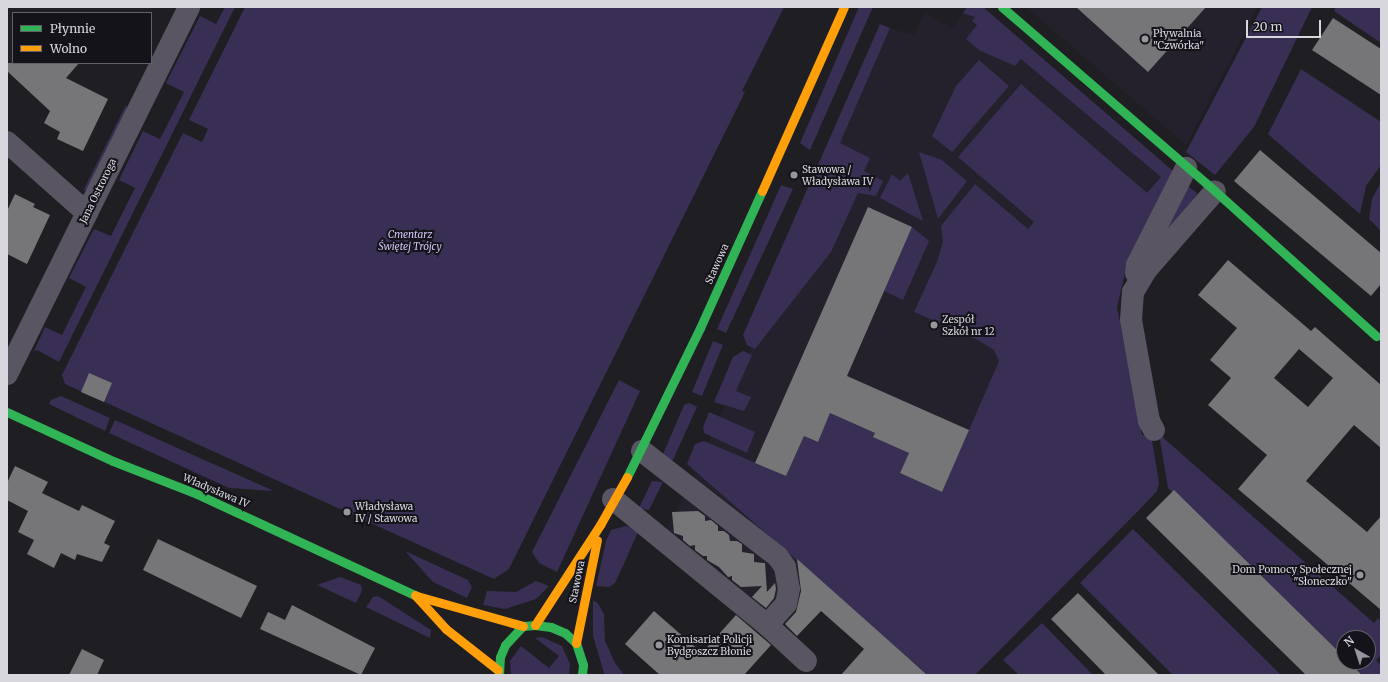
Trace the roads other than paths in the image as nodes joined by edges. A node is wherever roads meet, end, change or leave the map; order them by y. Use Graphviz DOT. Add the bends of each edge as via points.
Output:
graph roads {
  1 [pos="189,7"];
  2 [pos="844,7"];
  3 [pos="1002,7"];
  4 [pos="7,142"];
  5 [pos="1186,168"];
  6 [pos="1214,191"];
  7 [pos="87,213"];
  8 [pos="1133,292"];
  9 [pos="1376,336"];
  10 [pos="7,374"];
  11 [pos="7,412"];
  12 [pos="1154,430"];
  13 [pos="642,451"];
  14 [pos="614,500"];
  15 [pos="600,525"];
  16 [pos="415,595"];
  17 [pos="535,625"];
  18 [pos="767,625"];
  19 [pos="523,626"];
  20 [pos="576,643"];
  21 [pos="806,661"];
  22 [pos="499,672"];
  23 [pos="585,674"];
  1 -- 7 [label="street, Jana Ostroroga"];
  2 -- 13 [label="street, Stawowa"];
  3 -- 5 [label="street"];
  4 -- 7 [label="street"];
  5 -- 6 [label="street"];
  5 -- 8 [label="street" via="1137,265"];
  6 -- 8 [label="street" via="1147,269"];
  6 -- 9 [label="street"];
  7 -- 10 [label="street, Jana Ostroroga"];
  8 -- 12 [label="street" via="1131,320 1149,421"];
  11 -- 16 [label="street, Władysława IV" via="113,461 204,497"];
  13 -- 14 [label="street, Stawowa"];
  13 -- 18 [label="street" via="778,557 785,567 789,589 786,604"];
  14 -- 15 [label="street, Stawowa"];
  14 -- 18 [label="street"];
  15 -- 17 [label="street, Stawowa"];
  15 -- 20 [label="street, Stawowa"];
  16 -- 19 [label="street, Władysława IV"];
  16 -- 22 [label="street, Władysława IV" via="446,629"];
  17 -- 19 [label="street"];
  17 -- 20 [label="street" via="551,627 565,633"];
  18 -- 21 [label="street"];
  19 -- 22 [label="street" via="505,645"];
  20 -- 23 [label="street"];
}
